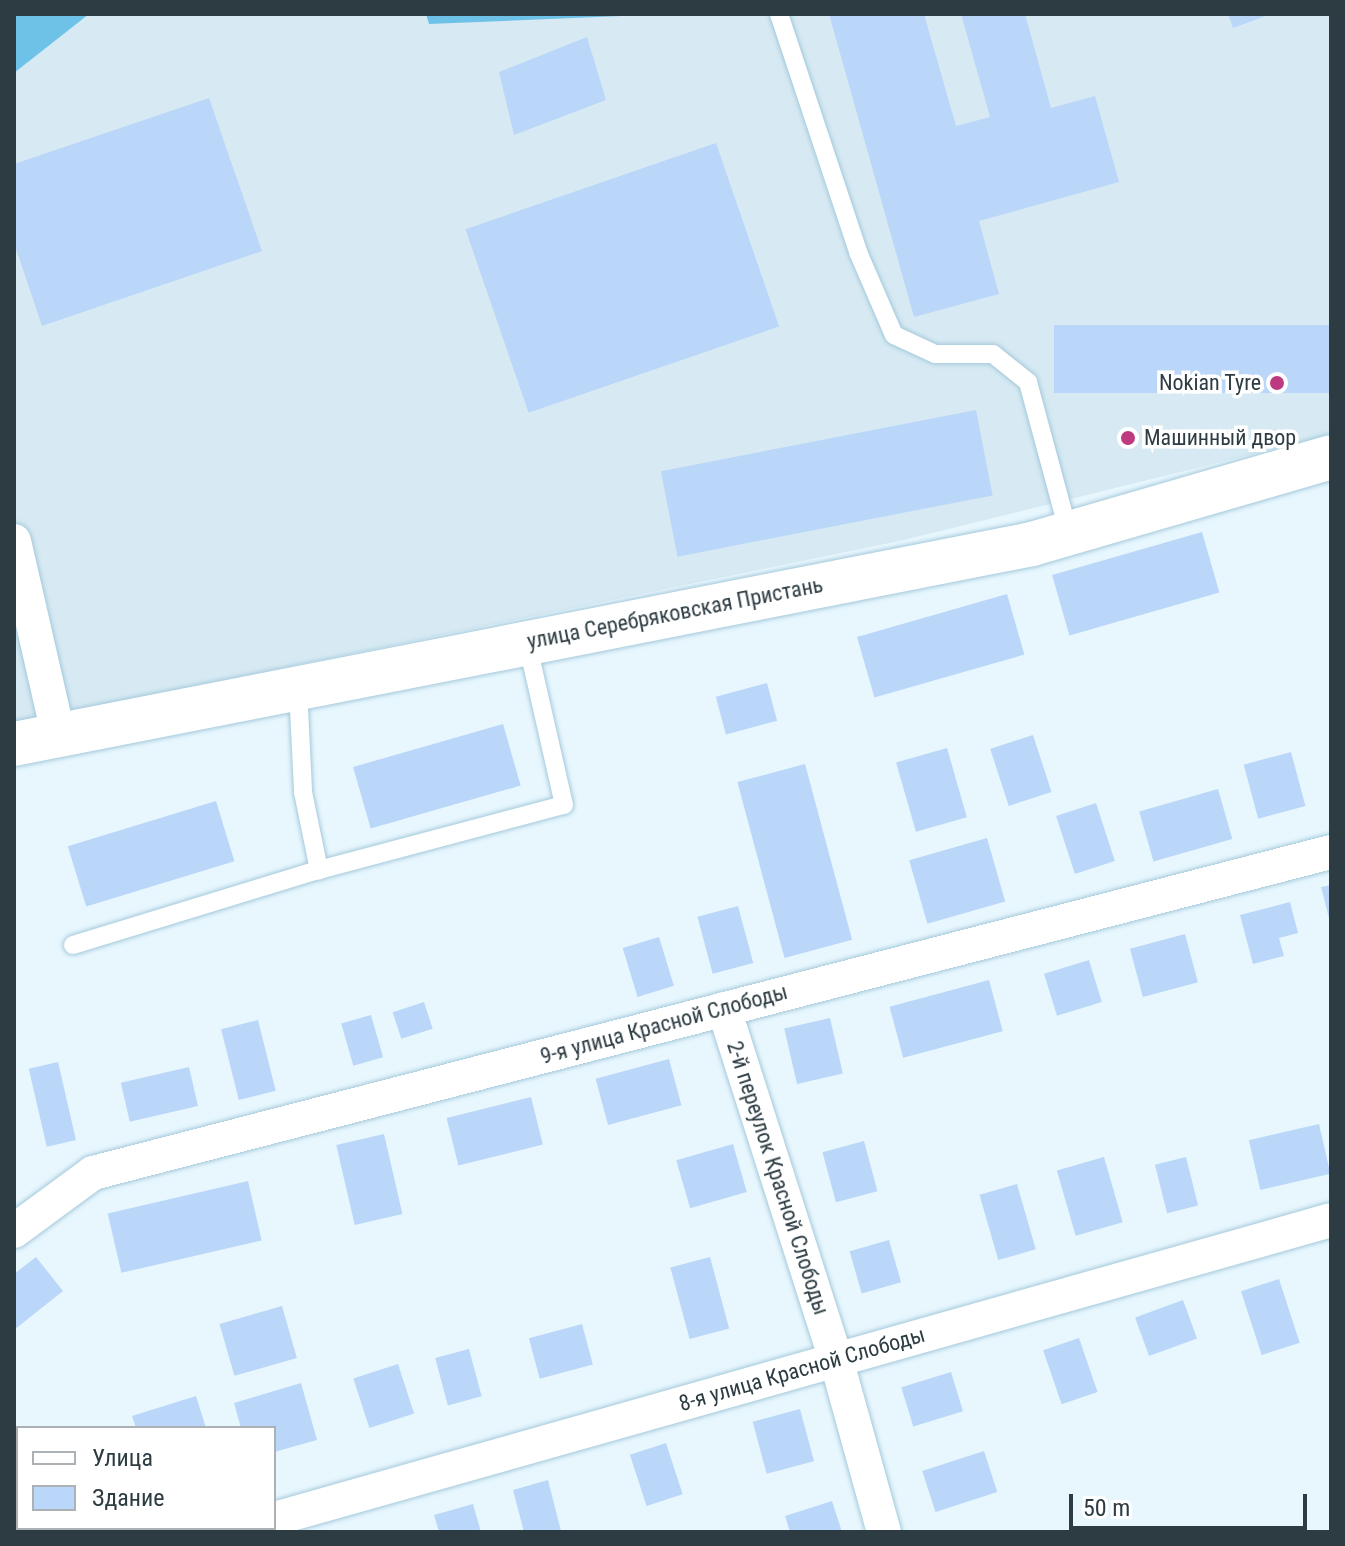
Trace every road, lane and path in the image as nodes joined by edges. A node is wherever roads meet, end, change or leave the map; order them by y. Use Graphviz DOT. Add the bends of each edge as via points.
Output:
graph roads {
  1 [pos="779,14"];
  2 [pos="1331,457"];
  3 [pos="1069,534"];
  4 [pos="14,541"];
  5 [pos="527,642"];
  6 [pos="298,688"];
  7 [pos="59,737"];
  8 [pos="14,744"];
  9 [pos="1331,852"];
  10 [pos="319,870"];
  11 [pos="73,945"];
  12 [pos="724,1009"];
  13 [pos="1331,1220"];
  14 [pos="14,1231"];
  15 [pos="836,1359"];
  16 [pos="276,1518"];
  17 [pos="884,1532"];
  1 -- 3 [label="lane" via="858,252 894,335 935,354 993,354 1028,382"];
  2 -- 3 [label="street, улица Серебряковская Пристань"];
  3 -- 5 [label="street, улица Серебряковская Пристань"];
  4 -- 7 [label="street"];
  5 -- 6 [label="street, улица Серебряковская Пристань"];
  5 -- 10 [label="lane" via="564,805"];
  6 -- 7 [label="street, улица Серебряковская Пристань"];
  6 -- 10 [label="lane" via="303,792"];
  7 -- 8 [label="street, улица Серебряковская Пристань"];
  9 -- 12 [label="street, 9-я улица Красной Слободы"];
  10 -- 11 [label="lane"];
  12 -- 14 [label="street, 9-я улица Красной Слободы" via="93,1173"];
  12 -- 15 [label="street, 2-й переулок Красной Слободы"];
  13 -- 15 [label="street, 8-я улица Красной Слободы"];
  15 -- 16 [label="street, 8-я улица Красной Слободы"];
  15 -- 17 [label="street, 2-й переулок Красной Слободы"];
}
